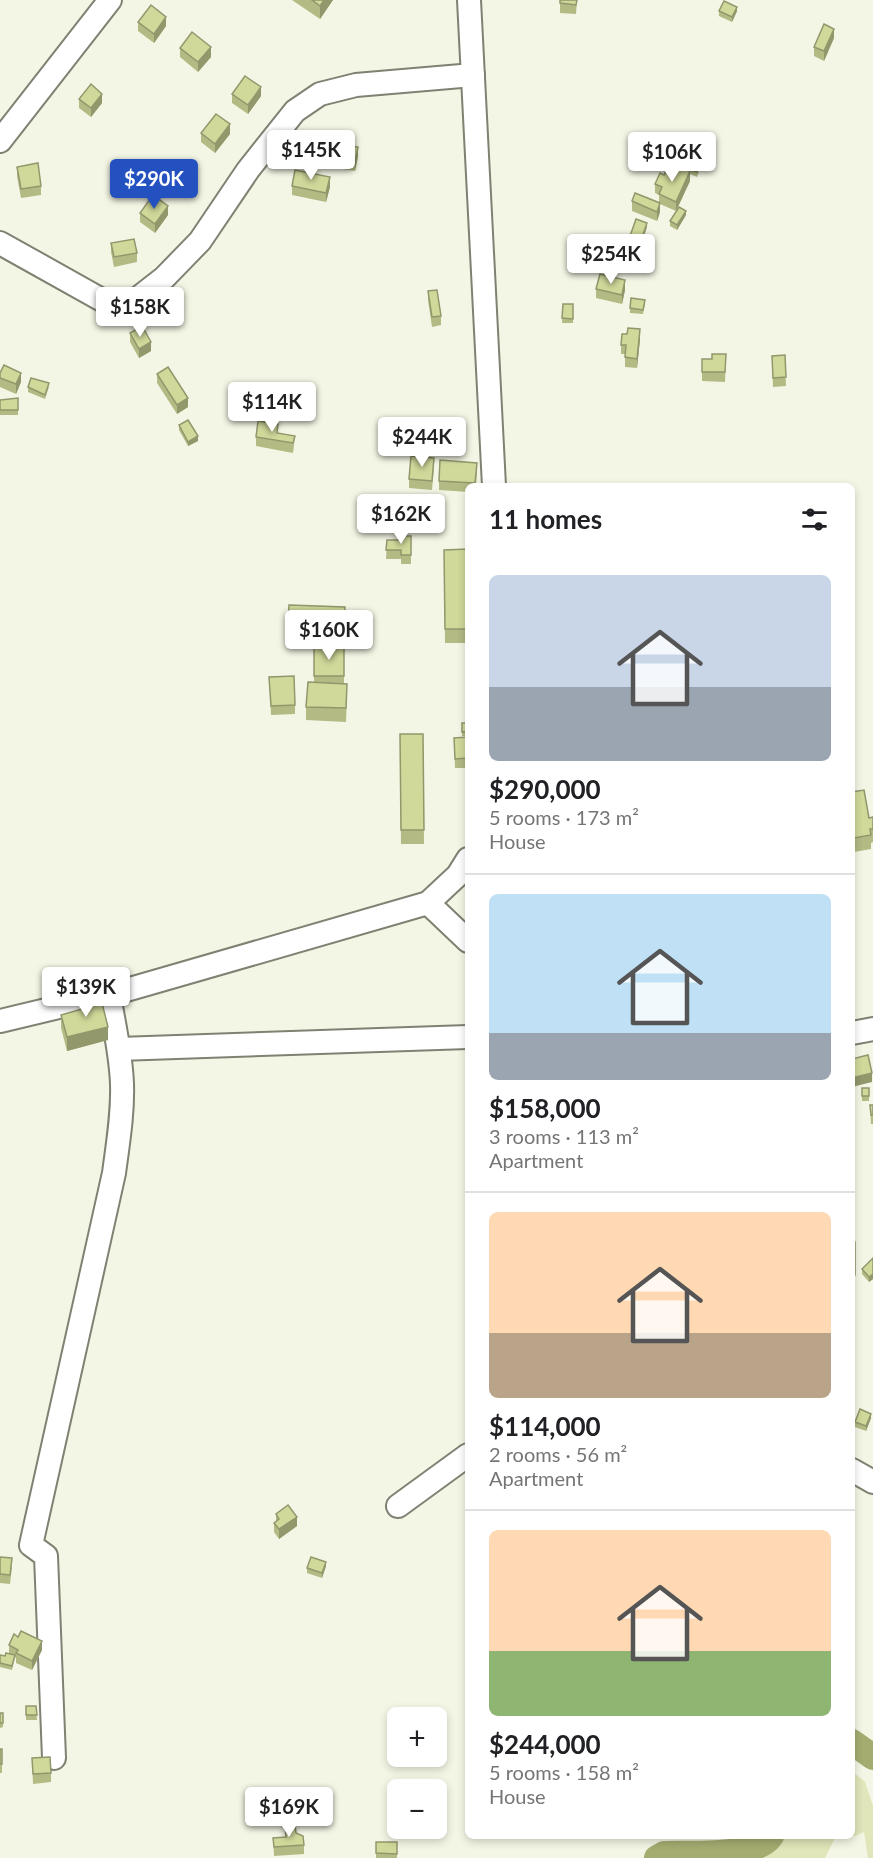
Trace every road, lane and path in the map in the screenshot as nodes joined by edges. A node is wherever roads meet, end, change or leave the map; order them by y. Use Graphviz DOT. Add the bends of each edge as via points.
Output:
graph roads {
  1 [pos="110,0"];
  2 [pos="469,0"];
  3 [pos="473,75"];
  4 [pos="0,141"];
  5 [pos="0,243"];
  6 [pos="494,483"];
  7 [pos="465,864"];
  8 [pos="428,903"];
  9 [pos="465,938"];
  10 [pos="109,996"];
  11 [pos="0,1021"];
  12 [pos="873,1029"];
  13 [pos="855,1032"];
  14 [pos="465,1037"];
  15 [pos="119,1049"];
  16 [pos="465,1457"];
  17 [pos="855,1472"];
  18 [pos="873,1482"];
  19 [pos="398,1506"];
  20 [pos="54,1758"];
  1 -- 4 [label="street"];
  2 -- 3 [label="street"];
  3 -- 5 [label="street" via="356,85 320,94 295,111 200,240 164,278 128,306 118,309"];
  3 -- 6 [label="street"];
  7 -- 8 [label="street"];
  8 -- 9 [label="street"];
  8 -- 10 [label="street"];
  10 -- 11 [label="street"];
  10 -- 15 [label="street"];
  12 -- 13 [label="street"];
  14 -- 15 [label="street"];
  15 -- 20 [label="street" via="122,1085 114,1173 31,1545 46,1556"];
  16 -- 19 [label="street"];
  17 -- 18 [label="street"];
}
